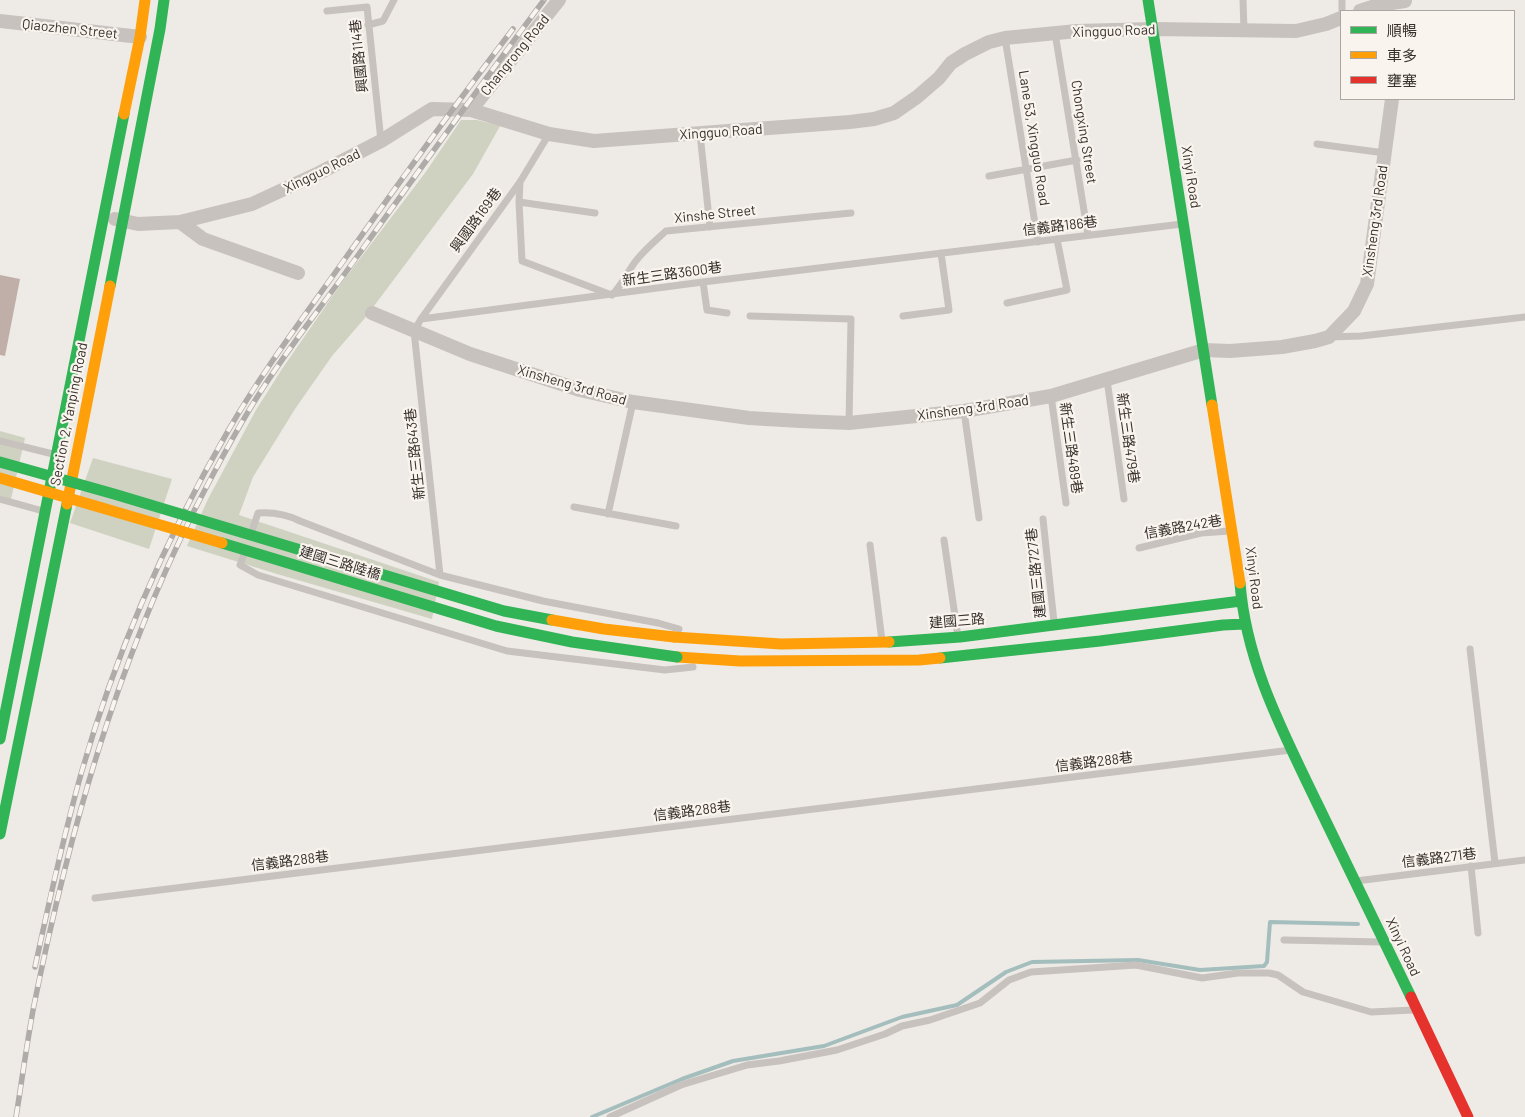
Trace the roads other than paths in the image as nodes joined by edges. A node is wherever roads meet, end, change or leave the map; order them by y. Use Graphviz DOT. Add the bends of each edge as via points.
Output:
graph roads {
  1 [pos="145,0"];
  2 [pos="164,0"];
  3 [pos="394,0"];
  4 [pos="559,0"];
  5 [pos="1148,0"];
  6 [pos="1243,0"];
  7 [pos="1404,4"];
  8 [pos="1363,10"];
  9 [pos="327,11"];
  10 [pos="1340,18"];
  11 [pos="0,21"];
  12 [pos="368,25"];
  13 [pos="1153,29"];
  14 [pos="1244,31"];
  15 [pos="1055,33"];
  16 [pos="140,37"];
  17 [pos="1006,38"];
  18 [pos="1392,100"];
  19 [pos="471,110"];
  20 [pos="549,134"];
  21 [pos="700,134"];
  22 [pos="380,141"];
  23 [pos="1317,144"];
  24 [pos="1385,153"];
  25 [pos="1077,160"];
  26 [pos="1026,169"];
  27 [pos="989,176"];
  28 [pos="520,182"];
  29 [pos="519,202"];
  30 [pos="594,213"];
  31 [pos="851,213"];
  32 [pos="103,216"];
  33 [pos="122,221"];
  34 [pos="180,222"];
  35 [pos="1183,224"];
  36 [pos="710,227"];
  37 [pos="1088,235"];
  38 [pos="1057,239"];
  39 [pos="1038,242"];
  40 [pos="941,253"];
  41 [pos="298,273"];
  42 [pos="704,282"];
  43 [pos="612,295"];
  44 [pos="1007,303"];
  45 [pos="727,313"];
  46 [pos="372,314"];
  47 [pos="750,316"];
  48 [pos="903,316"];
  49 [pos="1525,317"];
  50 [pos="417,325"];
  51 [pos="1329,337"];
  52 [pos="1204,350"];
  53 [pos="1107,380"];
  54 [pos="1051,396"];
  55 [pos="633,402"];
  56 [pos="964,411"];
  57 [pos="849,423"];
  58 [pos="0,441"];
  59 [pos="56,455"];
  60 [pos="0,462"];
  61 [pos="0,478"];
  62 [pos="0,499"];
  63 [pos="1124,499"];
  64 [pos="1066,503"];
  65 [pos="574,507"];
  66 [pos="44,512"];
  67 [pos="608,514"];
  68 [pos="979,518"];
  69 [pos="1043,519"];
  70 [pos="676,526"];
  71 [pos="1232,530"];
  72 [pos="944,540"];
  73 [pos="870,545"];
  74 [pos="1139,548"];
  75 [pos="440,575"];
  76 [pos="1241,601"];
  77 [pos="1245,624"];
  78 [pos="1054,625"];
  79 [pos="674,637"];
  80 [pos="958,637"];
  81 [pos="882,642"];
  82 [pos="732,643"];
  83 [pos="1470,650"];
  84 [pos="740,661"];
  85 [pos="0,734"];
  86 [pos="1292,750"];
  87 [pos="1,826"];
  88 [pos="1525,860"];
  89 [pos="1495,863"];
  90 [pos="1471,866"];
  91 [pos="1356,881"];
  92 [pos="95,898"];
  93 [pos="1478,933"];
  94 [pos="1284,940"];
  95 [pos="1384,942"];
  96 [pos="1416,1010"];
  97 [pos="610,1117"];
  98 [pos="1468,1117"];
  1 -- 16 [label="street, Section 2, Yanping Road"];
  2 -- 33 [label="street, Section 2, Yanping Road"];
  3 -- 12 [label="lane" via="383,21"];
  4 -- 19 [label="street, Changrong Road"];
  5 -- 13 [label="street, Xinyi Road"];
  6 -- 14 [label="lane"];
  7 -- 8 [label="street" via="1378,4"];
  9 -- 12 [label="lane, 興國路114巷" via="367,7"];
  10 -- 14 [label="street, Xingguo Road" via="1296,31"];
  11 -- 16 [label="street, Qiaozhen Street"];
  12 -- 22 [label="lane, 興國路114巷"];
  13 -- 14 [label="street, Xingguo Road"];
  13 -- 15 [label="street, Xingguo Road"];
  13 -- 35 [label="street, Xinyi Road"];
  15 -- 17 [label="street, Xingguo Road"];
  15 -- 25 [label="lane, Chongxing Street"];
  16 -- 32 [label="street, Section 2, Yanping Road"];
  17 -- 21 [label="street, Xingguo Road" via="989,42 958,59 917,97 894,113 850,122"];
  17 -- 26 [label="lane, Lane 53, Xingguo Road"];
  18 -- 24 [label="street, Xinsheng 3rd Road"];
  19 -- 20 [label="street, Xingguo Road"];
  19 -- 22 [label="street, Xingguo Road" via="432,109"];
  20 -- 21 [label="street, Xingguo Road" via="594,141"];
  20 -- 28 [label="lane, 興國路169巷"];
  21 -- 36 [label="lane"];
  22 -- 34 [label="street, Xingguo Road" via="252,204"];
  23 -- 24 [label="lane"];
  24 -- 51 [label="street, Xinsheng 3rd Road" via="1367,284 1354,311"];
  25 -- 26 [label="lane"];
  25 -- 37 [label="lane, Chongxing Street"];
  26 -- 27 [label="lane"];
  26 -- 39 [label="lane, Lane 53, Xingguo Road"];
  28 -- 29 [label="lane"];
  28 -- 50 [label="lane, 興國路169巷"];
  29 -- 30 [label="lane"];
  29 -- 43 [label="lane" via="522,261"];
  31 -- 36 [label="lane, Xinshe Street"];
  32 -- 33 [label="street, Xingguo Road"];
  32 -- 59 [label="street, Section 2, Yanping Road"];
  33 -- 34 [label="street, Xingguo Road" via="138,224"];
  33 -- 87 [label="street, Section 2, Yanping Road"];
  34 -- 41 [label="street" via="202,239"];
  35 -- 37 [label="lane, 信義路186巷"];
  35 -- 52 [label="street, Xinyi Road"];
  36 -- 43 [label="lane, Xinshe Street" via="666,231 635,262"];
  37 -- 38 [label="lane, 信義路186巷"];
  38 -- 39 [label="lane, 信義路186巷"];
  38 -- 44 [label="lane" via="1067,290"];
  39 -- 40 [label="lane, 信義路186巷"];
  40 -- 42 [label="lane, 新生三路3600巷"];
  40 -- 48 [label="lane" via="949,310"];
  42 -- 43 [label="lane, 新生三路3600巷"];
  42 -- 45 [label="lane" via="707,310"];
  43 -- 50 [label="lane, 新生三路3600巷"];
  46 -- 50 [label="street, Xinsheng 3rd Road"];
  47 -- 57 [label="lane" via="851,318"];
  49 -- 51 [label="lane"];
  50 -- 55 [label="street, Xinsheng 3rd Road" via="470,354 580,390"];
  50 -- 75 [label="lane, 新生三路643巷"];
  51 -- 52 [label="street, Xinsheng 3rd Road" via="1282,347"];
  52 -- 53 [label="street, Xinsheng 3rd Road"];
  52 -- 71 [label="street, Xinyi Road"];
  53 -- 54 [label="street, Xinsheng 3rd Road"];
  53 -- 63 [label="lane, 新生三路479巷"];
  54 -- 56 [label="street, Xinsheng 3rd Road"];
  54 -- 64 [label="lane, 新生三路489巷"];
  55 -- 57 [label="street, Xinsheng 3rd Road" via="749,418"];
  55 -- 67 [label="lane"];
  56 -- 57 [label="street, Xinsheng 3rd Road"];
  56 -- 68 [label="lane"];
  58 -- 59 [label="lane"];
  59 -- 66 [label="street, Section 2, Yanping Road"];
  60 -- 79 [label="street, 建國三路陸橋, bridge" via="504,611 604,629"];
  61 -- 84 [label="street, 建國三路陸橋, bridge" via="510,630 597,647"];
  62 -- 66 [label="lane"];
  65 -- 67 [label="lane"];
  66 -- 85 [label="street"];
  67 -- 70 [label="lane"];
  69 -- 78 [label="lane, 建國三路727巷"];
  71 -- 74 [label="lane, 信義路242巷" via="1201,533"];
  71 -- 76 [label="street, Xinyi Road"];
  72 -- 80 [label="lane"];
  73 -- 81 [label="lane"];
  75 -- 82 [label="lane" via="542,601 658,623"];
  75 -- 84 [label="lane" via="287,514 270,512 258,513 240,564 258,575 506,652 665,670"];
  76 -- 77 [label="street, Xinyi Road"];
  76 -- 78 [label="street, 建國三路"];
  77 -- 84 [label="street" via="920,660"];
  77 -- 86 [label="street, Xinyi Road" via="1248,642 1270,704"];
  78 -- 80 [label="street, 建國三路"];
  79 -- 82 [label="street, 建國三路"];
  80 -- 81 [label="street, 建國三路"];
  81 -- 82 [label="street, 建國三路" via="833,645"];
  83 -- 89 [label="lane"];
  86 -- 91 [label="street, Xinyi Road"];
  86 -- 92 [label="lane, 信義路288巷"];
  88 -- 89 [label="lane, 信義路271巷"];
  89 -- 90 [label="lane, 信義路271巷"];
  90 -- 91 [label="lane, 信義路271巷"];
  90 -- 93 [label="lane"];
  91 -- 95 [label="street, Xinyi Road"];
  94 -- 95 [label="lane"];
  95 -- 96 [label="street, Xinyi Road"];
  96 -- 97 [label="lane" via="1372,1012 1303,992 1278,975 1269,973 1202,978 1136,965 1031,972 1009,980 980,1003 902,1026 837,1050 737,1068 681,1085"];
  96 -- 98 [label="street, Xinyi Road"];
}
